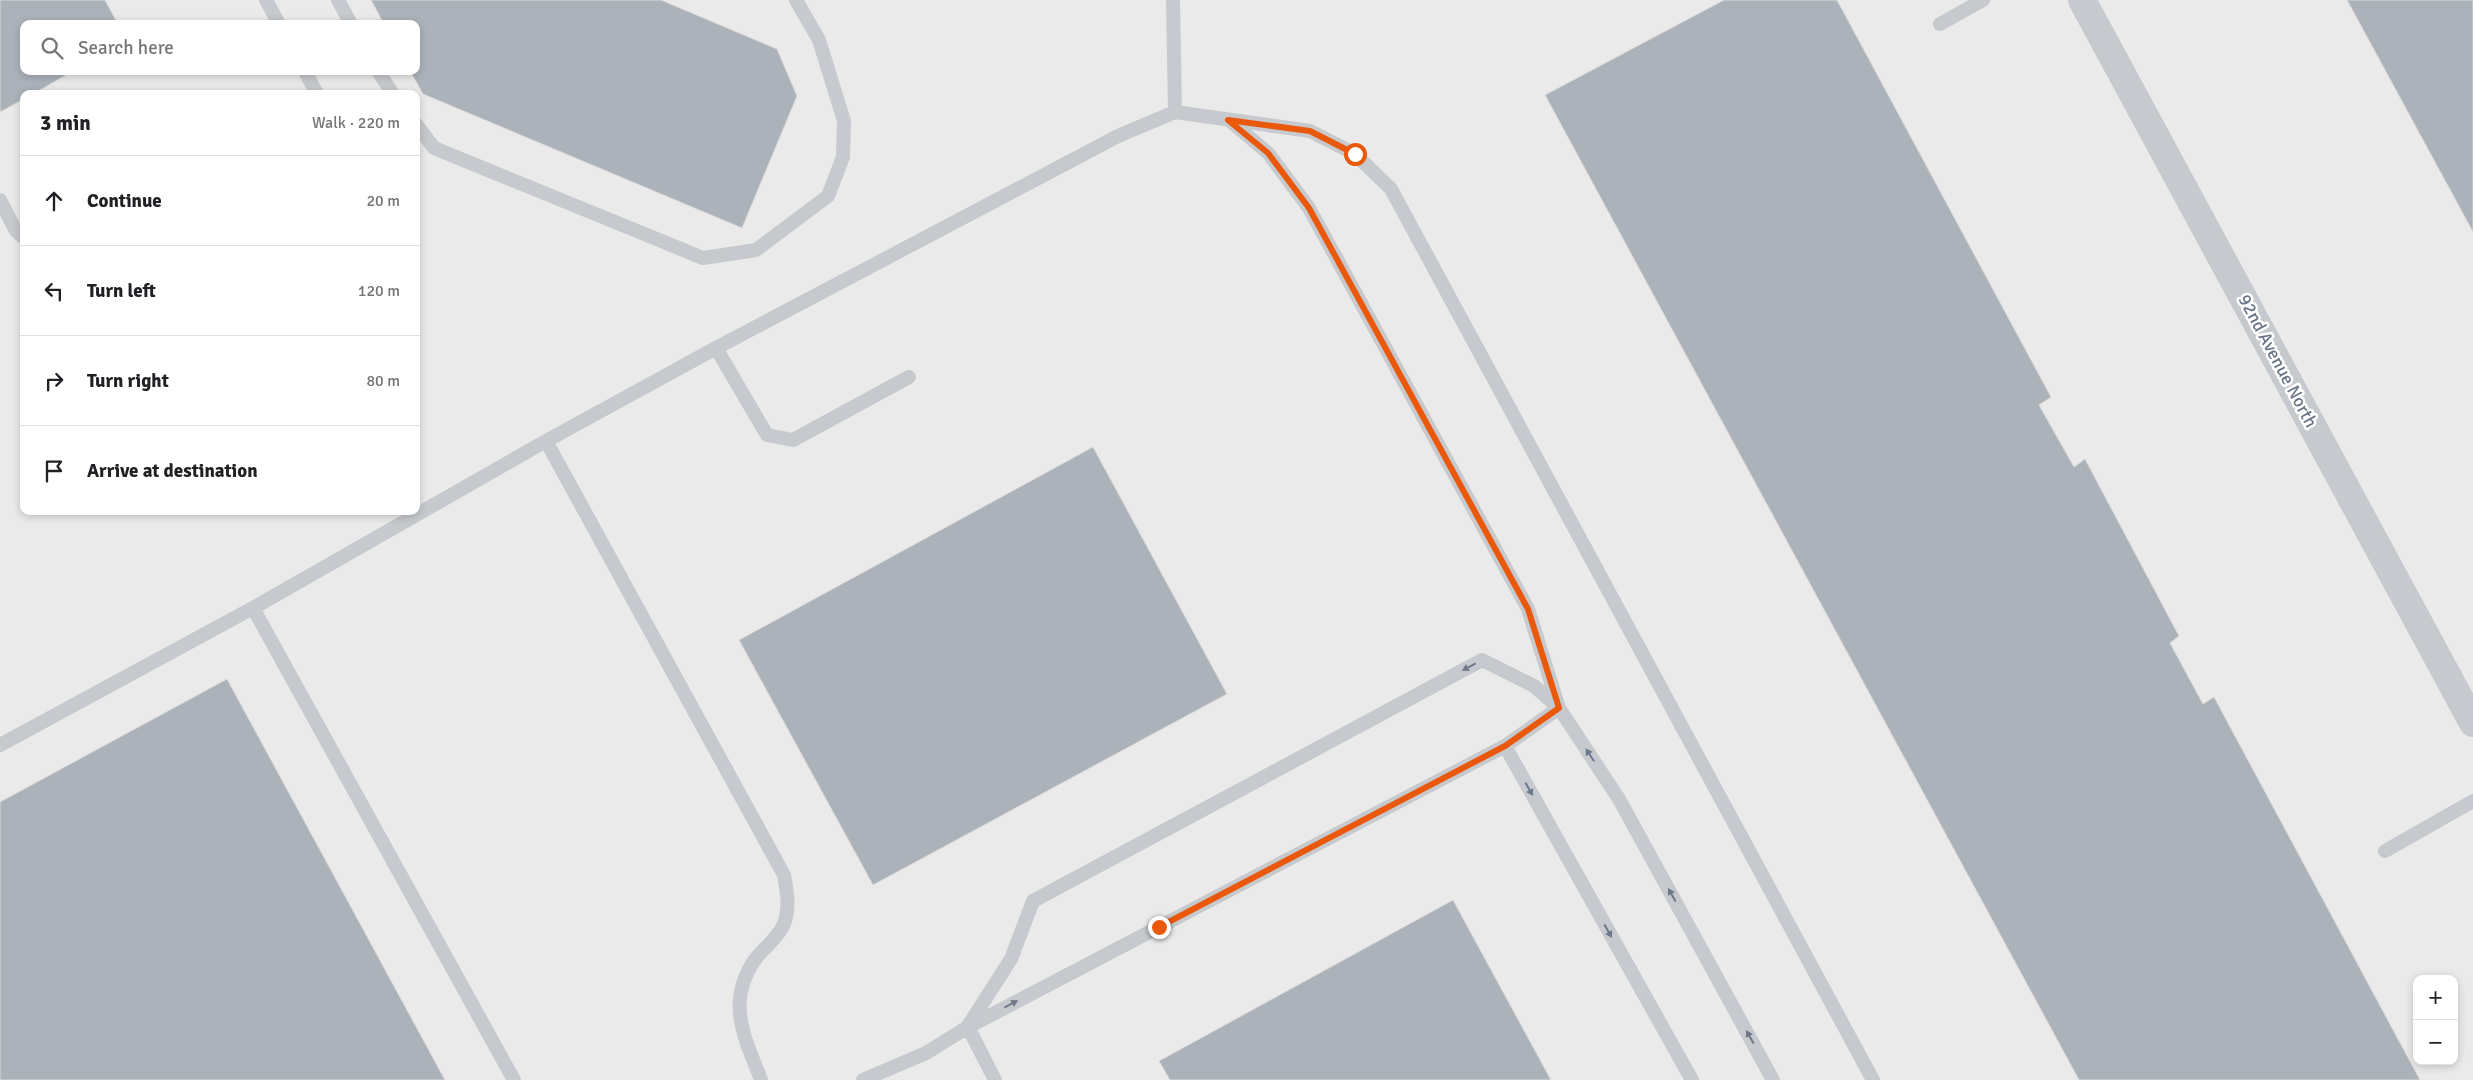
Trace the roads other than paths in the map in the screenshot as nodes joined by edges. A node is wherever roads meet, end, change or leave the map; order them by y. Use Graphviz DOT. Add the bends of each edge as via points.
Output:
graph roads {
  1 [pos="266,0"];
  2 [pos="338,0"];
  3 [pos="796,0"];
  4 [pos="1173,0"];
  5 [pos="1982,0"];
  6 [pos="2082,0"];
  7 [pos="277,20"];
  8 [pos="349,20"];
  9 [pos="1940,24"];
  10 [pos="307,75"];
  11 [pos="381,75"];
  12 [pos="316,90"];
  13 [pos="390,90"];
  14 [pos="1175,112"];
  15 [pos="1228,120"];
  16 [pos="420,129"];
  17 [pos="0,200"];
  18 [pos="20,234"];
  19 [pos="716,348"];
  20 [pos="909,377"];
  21 [pos="546,442"];
  22 [pos="420,513"];
  23 [pos="417,515"];
  24 [pos="253,608"];
  25 [pos="1559,708"];
  26 [pos="2473,723"];
  27 [pos="0,745"];
  28 [pos="1505,746"];
  29 [pos="2473,801"];
  30 [pos="2385,850"];
  31 [pos="968,1027"];
  32 [pos="514,1080"];
  33 [pos="762,1080"];
  34 [pos="863,1080"];
  35 [pos="995,1080"];
  36 [pos="1692,1080"];
  37 [pos="1773,1080"];
  38 [pos="1873,1080"];
  1 -- 7 [label="lane"];
  2 -- 8 [label="lane"];
  3 -- 16 [label="lane" via="818,40 844,121 842,157 828,196 756,250 703,258 434,148"];
  4 -- 14 [label="lane"];
  5 -- 9 [label="lane"];
  6 -- 26 [label="street, 92nd Avenue North"];
  10 -- 12 [label="lane"];
  11 -- 13 [label="lane"];
  14 -- 15 [label="lane"];
  14 -- 19 [label="lane" via="1118,136"];
  15 -- 25 [label="lane" via="1268,153 1309,208 1528,609"];
  15 -- 38 [label="lane" via="1310,131 1355,154 1390,189"];
  17 -- 18 [label="lane"];
  19 -- 20 [label="lane" via="767,435 793,440"];
  19 -- 21 [label="lane"];
  21 -- 22 [label="lane"];
  21 -- 33 [label="lane" via="784,875 789,896 784,924 745,977 739,1000 743,1033"];
  23 -- 24 [label="lane"];
  24 -- 27 [label="lane"];
  24 -- 32 [label="lane"];
  25 -- 28 [label="lane"];
  25 -- 31 [label="lane, one-way" via="1534,686 1482,660 1218,800 1033,901 1011,959"];
  37 -- 25 [label="lane, one-way" via="1619,798"];
  31 -- 28 [label="lane, one-way"];
  28 -- 36 [label="lane, one-way"];
  29 -- 30 [label="lane"];
  31 -- 34 [label="lane" via="926,1053"];
  31 -- 35 [label="lane"];
}
